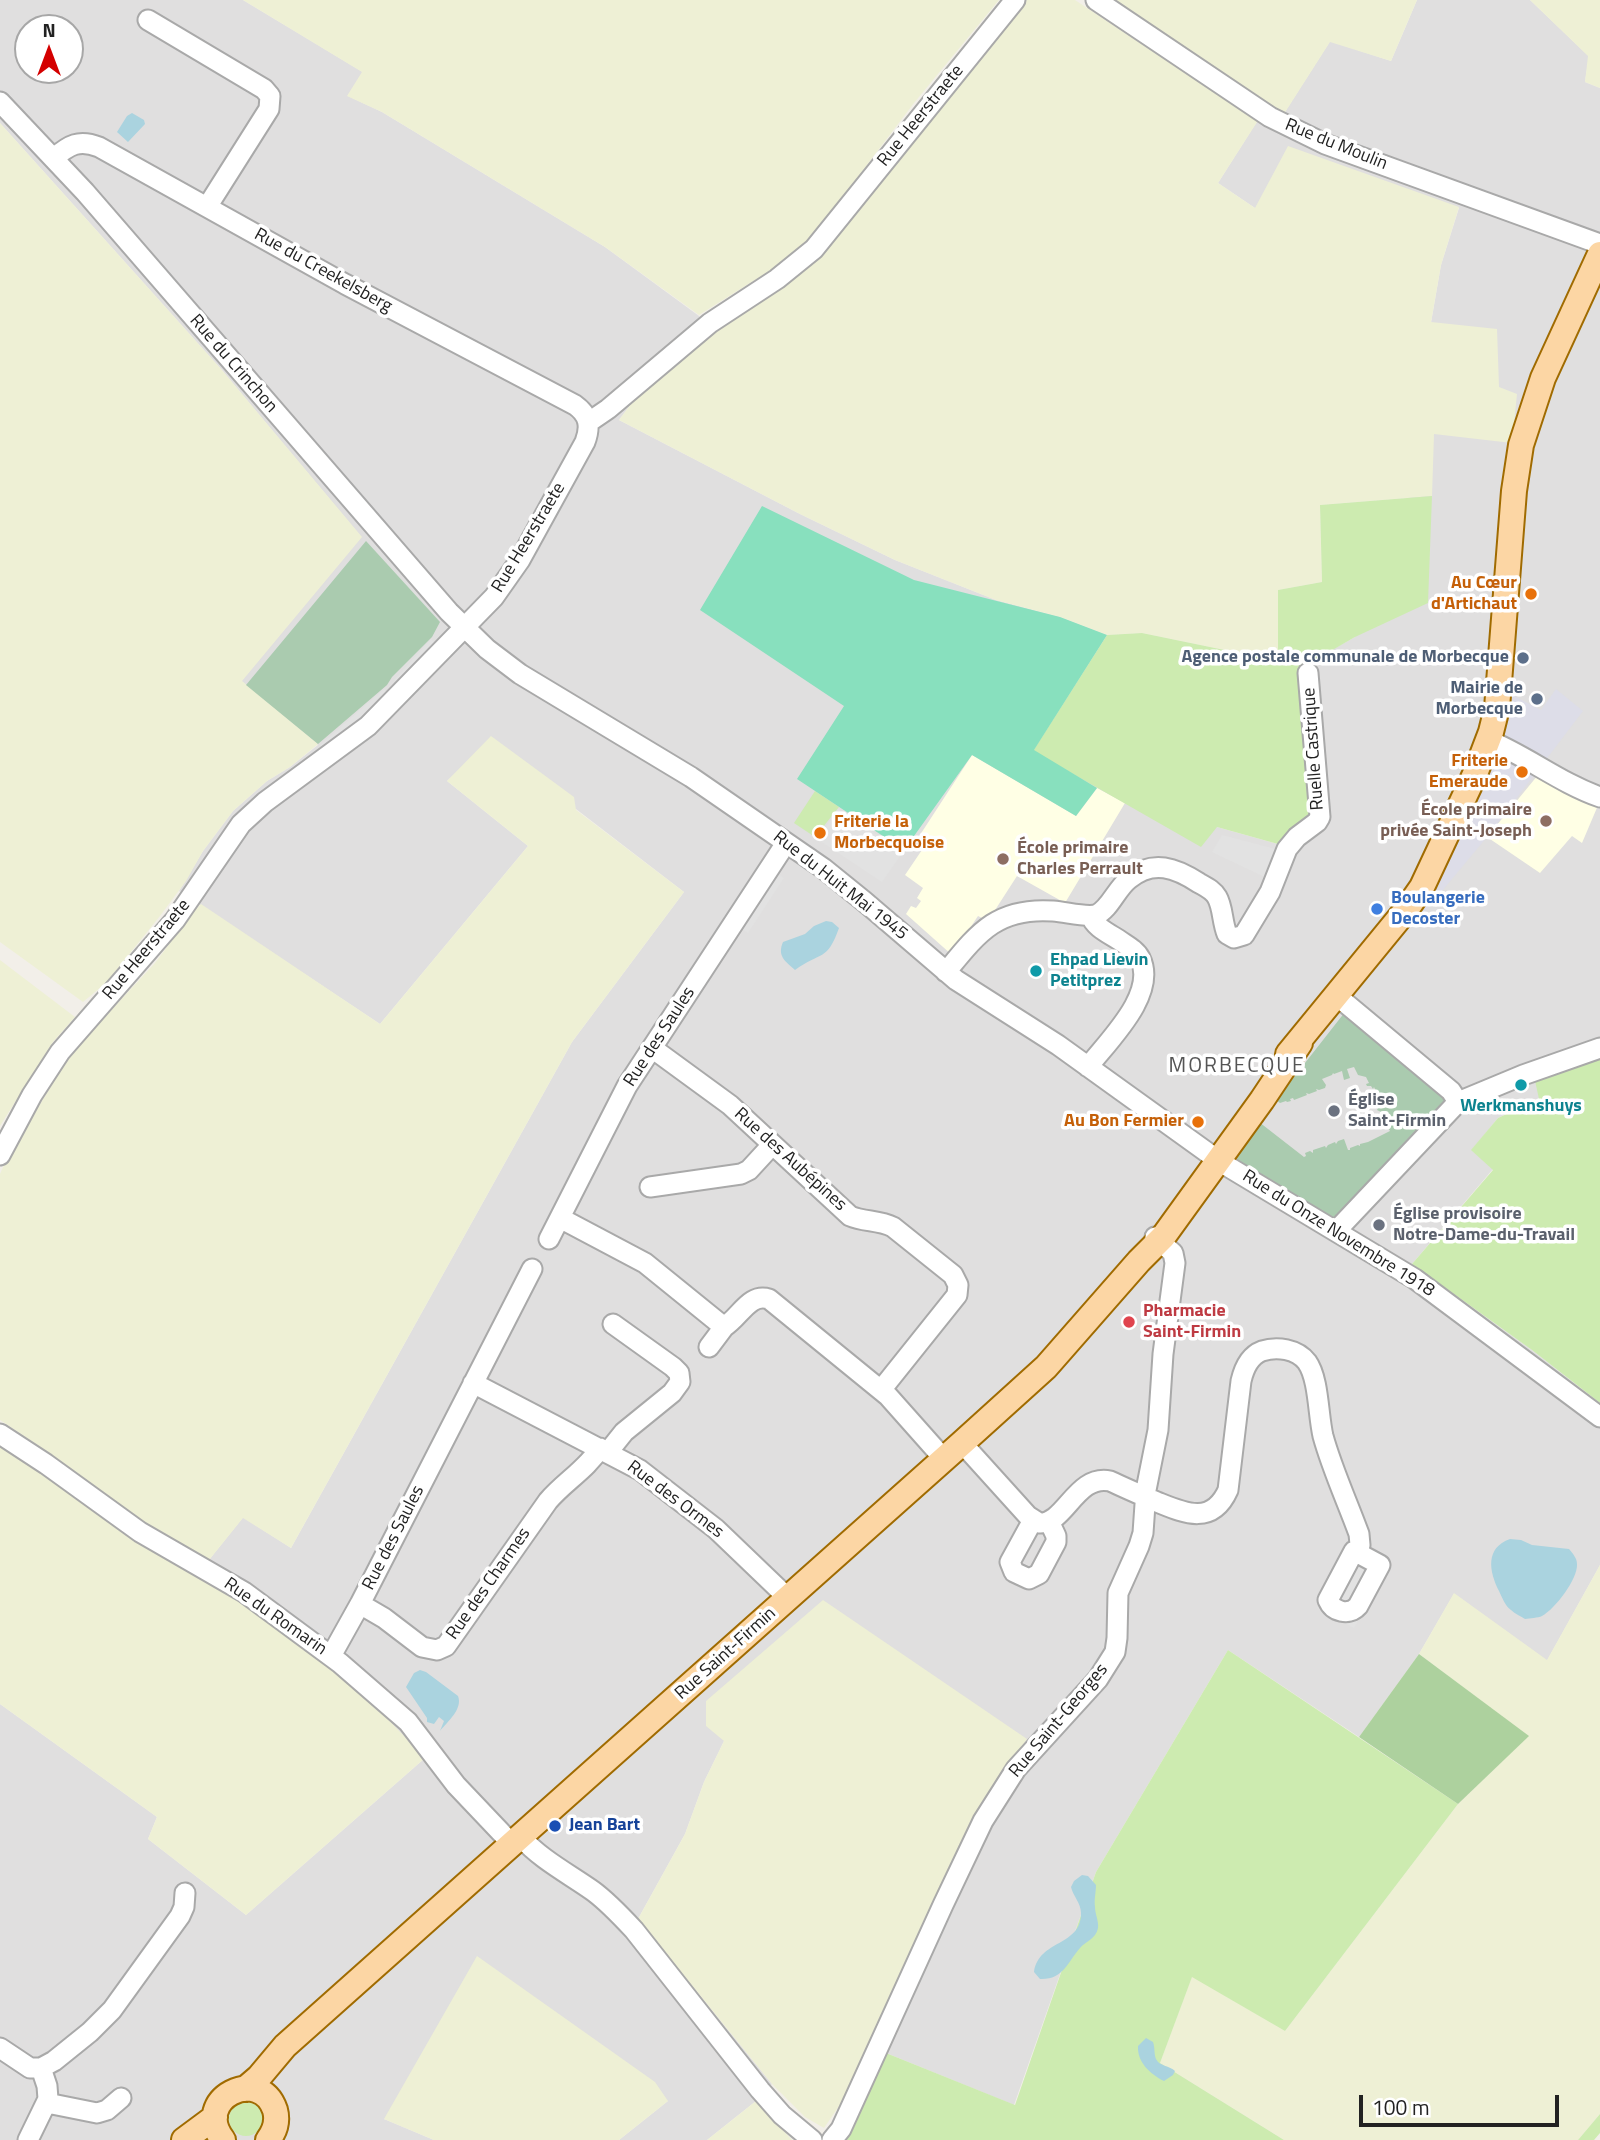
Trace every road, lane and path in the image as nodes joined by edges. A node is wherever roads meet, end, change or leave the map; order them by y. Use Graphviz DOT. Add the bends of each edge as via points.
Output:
graph roads {
  1 [pos="1015,0"];
  2 [pos="1096,0"];
  3 [pos="148,20"];
  4 [pos="0,102"];
  5 [pos="54,158"];
  6 [pos="207,207"];
  7 [pos="1600,244"];
  8 [pos="1600,254"];
  9 [pos="589,422"];
  10 [pos="465,628"];
  11 [pos="1308,673"];
  12 [pos="1488,740"];
  13 [pos="1600,797"];
  14 [pos="786,843"];
  15 [pos="1091,916"];
  16 [pos="946,972"];
  17 [pos="1337,996"];
  18 [pos="652,1048"];
  19 [pos="1600,1048"];
  20 [pos="1088,1067"];
  21 [pos="1458,1102"];
  22 [pos="772,1145"];
  23 [pos="0,1155"];
  24 [pos="1214,1157"];
  25 [pos="650,1187"];
  26 [pos="560,1218"];
  27 [pos="1336,1231"];
  28 [pos="549,1239"];
  29 [pos="1157,1239"];
  30 [pos="532,1269"];
  31 [pos="612,1324"];
  32 [pos="724,1327"];
  33 [pos="709,1348"];
  34 [pos="473,1383"];
  35 [pos="881,1390"];
  36 [pos="1600,1418"];
  37 [pos="0,1434"];
  38 [pos="604,1450"];
  39 [pos="953,1451"];
  40 [pos="1145,1497"];
  41 [pos="1358,1553"];
  42 [pos="788,1598"];
  43 [pos="360,1604"];
  44 [pos="331,1656"];
  45 [pos="516,1841"];
  46 [pos="185,1893"];
  47 [pos="301,2034"];
  48 [pos="0,2048"];
  49 [pos="41,2068"];
  50 [pos="245,2089"];
  51 [pos="121,2098"];
  52 [pos="271,2102"];
  53 [pos="47,2103"];
  54 [pos="215,2117"];
  55 [pos="273,2137"];
  56 [pos="28,2140"];
  57 [pos="184,2140"];
  58 [pos="223,2140"];
  59 [pos="812,2140"];
  60 [pos="832,2140"];
  1 -- 9 [label="street, Rue Heerstraete" via="814,249 710,323"];
  2 -- 7 [label="street, Rue du Moulin" via="1297,132"];
  3 -- 6 [label="street" via="270,96 269,109"];
  4 -- 5 [label="street, Rue du Crinchon"];
  5 -- 6 [label="street, Rue du Creekelsberg" via="74,143 92,144"];
  5 -- 10 [label="street, Rue du Crinchon"];
  6 -- 9 [label="street, Rue du Creekelsberg" via="575,405"];
  8 -- 12 [label="main road, Rue Saint-Firmin" via="1543,378 1521,445 1499,689"];
  9 -- 10 [label="street, Rue Heerstraete" via="585,442 520,560"];
  10 -- 14 [label="street, Rue du Huit Mai 1945" via="527,679 691,777"];
  10 -- 23 [label="street, Rue Heerstraete" via="368,726 241,824 176,920 60,1052"];
  11 -- 15 [label="street, Ruelle Castrique" via="1320,817 1287,849 1270,892 1244,935 1231,937 1226,931 1213,892 1172,868 1134,875 1104,910"];
  12 -- 13 [label="street"];
  12 -- 17 [label="main road, Rue Saint-Firmin" via="1422,887"];
  14 -- 16 [label="street, Rue du Huit Mai 1945" via="851,890"];
  14 -- 18 [label="street, Rue des Saules"];
  15 -- 16 [label="street" via="1035,911 1007,917 979,933"];
  15 -- 20 [label="street" via="1095,924 1136,953 1143,976 1135,1007"];
  16 -- 20 [label="street, Rue du Huit Mai 1945"];
  17 -- 21 [label="street" via="1451,1091"];
  17 -- 24 [label="main road, Rue Saint-Firmin" via="1231,1122"];
  18 -- 22 [label="street, Rue des Aubépines" via="730,1105"];
  18 -- 26 [label="street, Rue des Saules" via="617,1105"];
  19 -- 21 [label="street"];
  20 -- 24 [label="street, Rue du Huit Mai 1945"];
  21 -- 27 [label="street"];
  22 -- 25 [label="street" via="741,1174"];
  22 -- 35 [label="street, Rue des Aubépines" via="850,1216 893,1227 951,1272 957,1282 955,1298"];
  24 -- 27 [label="street, Rue du Onze Novembre 1918"];
  24 -- 29 [label="main road, Rue Saint-Firmin"];
  26 -- 28 [label="street, Rue des Saules"];
  26 -- 32 [label="street" via="645,1263"];
  27 -- 36 [label="street, Rue du Onze Novembre 1918" via="1422,1283"];
  29 -- 39 [label="main road, Rue Saint-Firmin" via="1046,1367"];
  29 -- 40 [label="street, Rue Saint-Georges" via="1173,1253 1175,1263 1158,1430"];
  30 -- 34 [label="street, Rue des Saules"];
  31 -- 38 [label="street, Rue des Charmes" via="673,1367 680,1382"];
  32 -- 33 [label="street"];
  32 -- 35 [label="street" via="753,1300 765,1298"];
  34 -- 38 [label="street, Rue des Ormes"];
  34 -- 43 [label="street, Rue des Saules"];
  35 -- 39 [label="street"];
  37 -- 44 [label="street, Rue du Romarin" via="140,1532 254,1599"];
  38 -- 42 [label="street, Rue des Ormes" via="640,1470 708,1522"];
  38 -- 43 [label="street, Rue des Charmes" via="548,1501 446,1646 437,1650 422,1647"];
  39 -- 40 [label="street" via="1041,1521 1098,1480"];
  39 -- 42 [label="main road, Rue Saint-Firmin"];
  40 -- 41 [label="street" via="1193,1514 1219,1506 1231,1475 1244,1369 1259,1352 1286,1350 1299,1354 1311,1370 1325,1441 1359,1534"];
  40 -- 60 [label="street, Rue Saint-Georges" via="1141,1540 1118,1593 1112,1658 1016,1769 983,1821"];
  42 -- 45 [label="main road, Rue Saint-Firmin"];
  43 -- 44 [label="street, Rue des Saules"];
  44 -- 45 [label="street, Rue du Romarin" via="408,1722 456,1786"];
  45 -- 47 [label="main road, Rue Saint-Firmin"];
  45 -- 59 [label="street" via="619,1913 760,2090"];
  46 -- 49 [label="street" via="180,1916 112,2010 80,2041"];
  47 -- 50 [label="main road, Rue Saint-Firmin"];
  47 -- 52 [label="main road, Rue Saint-Firmin" via="277,2075"];
  48 -- 49 [label="street" via="25,2066"];
  49 -- 53 [label="street"];
  50 -- 52 [label="main road" via="260,2092"];
  50 -- 54 [label="main road, Rue Saint-Firmin" via="226,2096"];
  51 -- 53 [label="street" via="97,2113"];
  52 -- 55 [label="main road" via="276,2115"];
  53 -- 56 [label="street"];
  54 -- 57 [label="main road, Rue Saint-Firmin"];
  54 -- 58 [label="main road"];
}
